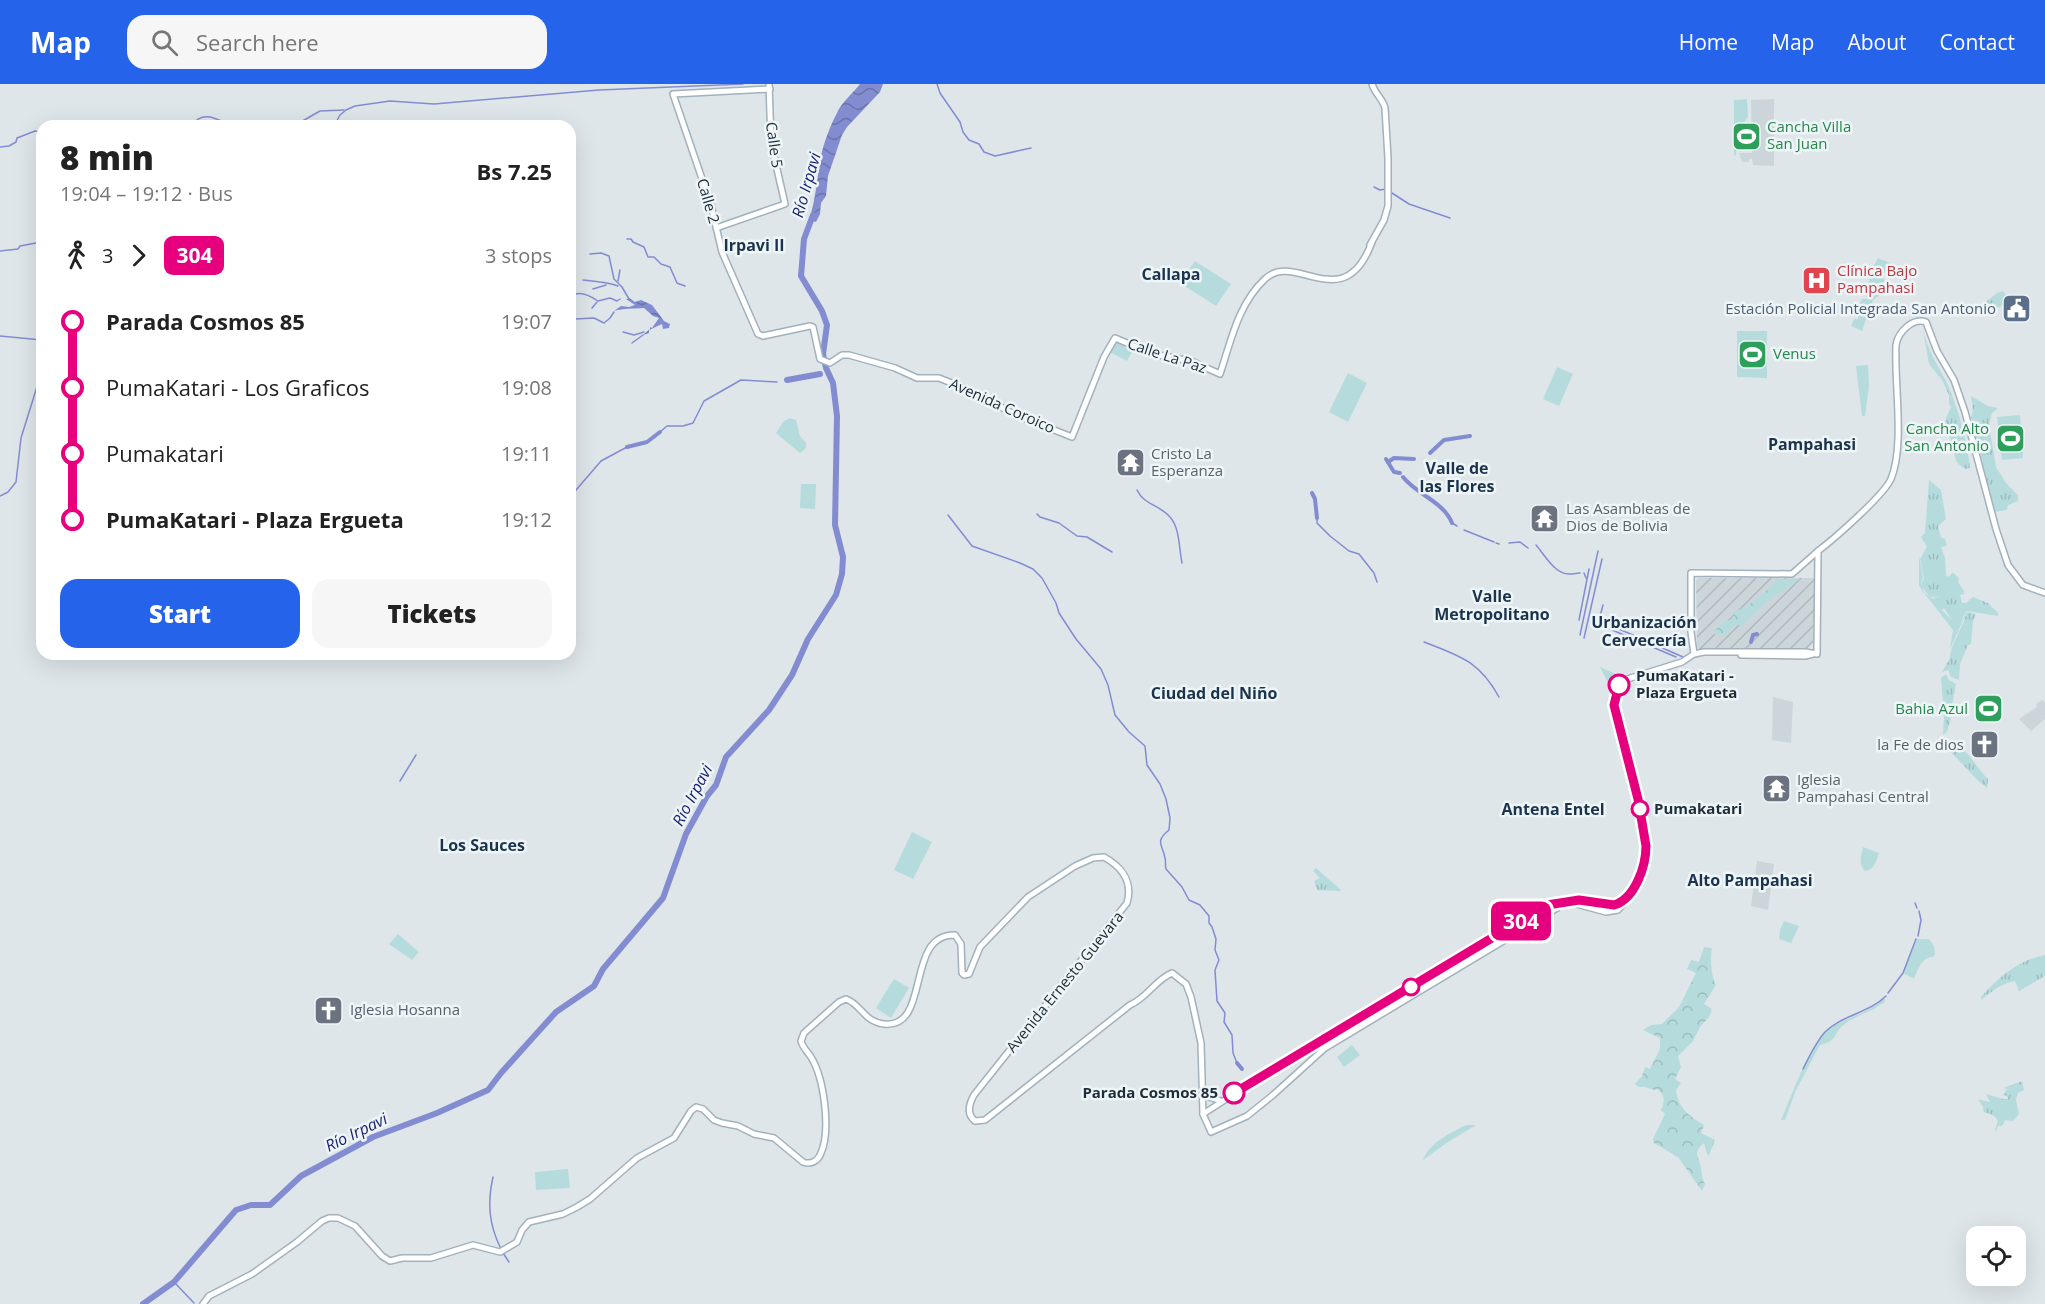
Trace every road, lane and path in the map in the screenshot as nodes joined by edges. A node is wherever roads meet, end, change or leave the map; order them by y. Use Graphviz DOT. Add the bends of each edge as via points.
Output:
graph roads {
  1 [pos="1372,84"];
  2 [pos="769,86"];
  3 [pos="716,228"];
  4 [pos="830,363"];
  5 [pos="1072,436"];
  6 [pos="1818,551"];
  7 [pos="2045,593"];
  8 [pos="1696,654"];
  9 [pos="1561,902"];
  10 [pos="1202,1090"];
  11 [pos="1221,1101"];
  12 [pos="1203,1114"];
  13 [pos="203,1304"];
  1 -- 5 [label="main road, Calle La Paz" via="1385,108 1389,190 1387,213 1360,261 1335,277 1279,272 1265,279 1239,313 1220,374 1115,338"];
  2 -- 3 [label="main road, Calle 5" via="771,143 785,204"];
  2 -- 3 [label="main road, Calle 2" via="673,93"];
  3 -- 4 [label="main road, Calle 2" via="722,252 757,332 763,336 813,327 819,357"];
  4 -- 5 [label="main road, Avenida Coroico" via="849,355 917,378 939,378"];
  6 -- 7 [label="main road" via="1884,489 1892,475 1897,449 1897,339 1905,329 1924,321 1954,380 2008,565 2023,585"];
  6 -- 8 [label="main road" via="1791,574 1691,573 1691,632"];
  6 -- 8 [label="main road" via="1817,654"];
  8 -- 9 [label="main road" via="1682,662 1623,679 1617,691 1614,705 1646,846 1641,872 1620,909 1609,912"];
  9 -- 11 [label="main road" via="1547,905"];
  9 -- 12 [label="main road, Avenida Ernesto Guevara" via="1548,914 1325,1048 1253,1111 1211,1131"];
  10 -- 11 [label="main road"];
  10 -- 12 [label="main road, Avenida Ernesto Guevara"];
  10 -- 13 [label="main road, Avenida Ernesto Guevara" via="1201,1043 1191,997 1186,984 1172,973 985,1120 971,1118 974,1095 1127,903 1129,889 1125,876 1117,865 1099,856 1075,866 1028,897 980,947 969,974 962,973 961,944 955,935 943,937 930,947 917,992 897,1023 872,1020 846,999 804,1033 801,1041 814,1064 826,1113 825,1143 816,1161 807,1164 774,1138 714,1120 696,1107 674,1138 637,1158 577,1207 529,1222 517,1242 502,1251 473,1245 431,1258 390,1261 355,1226 329,1218 252,1275 209,1296"];
  11 -- 12 [label="main road"];
}
